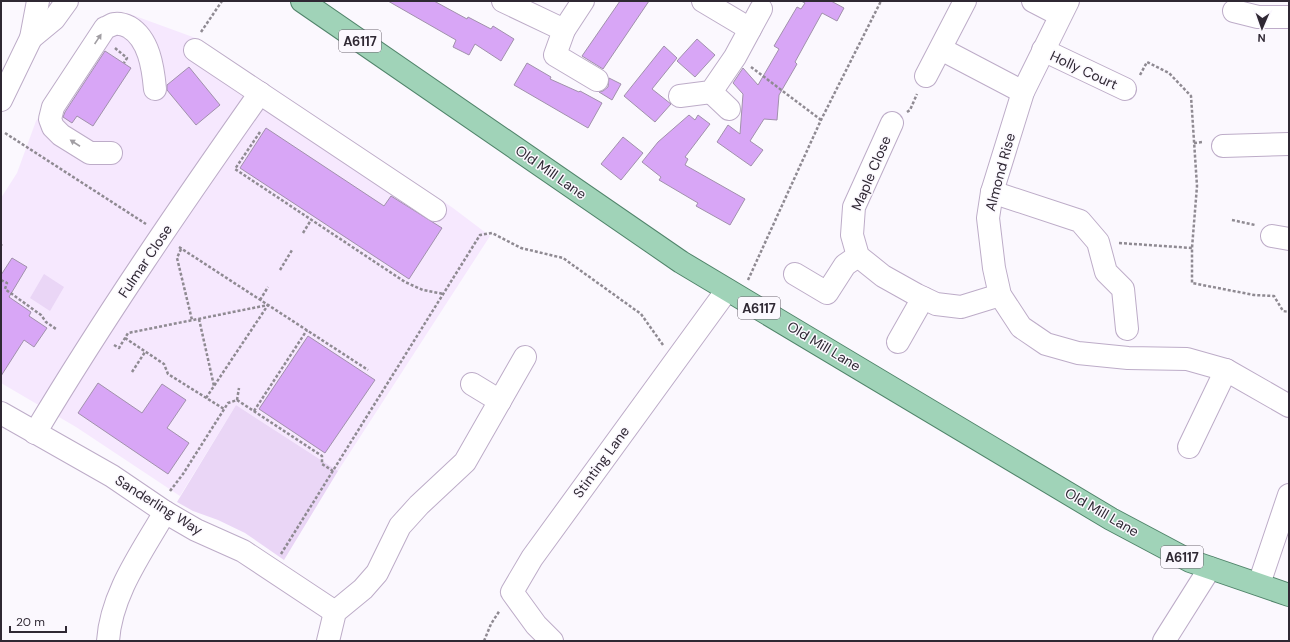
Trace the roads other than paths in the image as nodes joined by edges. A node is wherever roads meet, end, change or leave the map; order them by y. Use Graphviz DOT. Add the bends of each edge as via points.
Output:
graph roads {
  1 [pos="38,1"];
  2 [pos="67,1"];
  3 [pos="302,1"];
  4 [pos="503,1"];
  5 [pos="583,1"];
  6 [pos="703,1"];
  7 [pos="965,1"];
  8 [pos="1033,1"];
  9 [pos="1064,8"];
  10 [pos="761,9"];
  11 [pos="1234,12"];
  12 [pos="1289,17"];
  13 [pos="750,29"];
  14 [pos="564,30"];
  15 [pos="31,38"];
  16 [pos="197,42"];
  17 [pos="941,49"];
  18 [pos="1043,50"];
  19 [pos="597,80"];
  20 [pos="922,84"];
  21 [pos="1120,87"];
  22 [pos="155,88"];
  23 [pos="711,92"];
  24 [pos="1023,92"];
  25 [pos="260,93"];
  26 [pos="680,96"];
  27 [pos="1,100"];
  28 [pos="729,109"];
  29 [pos="892,123"];
  30 [pos="1289,144"];
  31 [pos="1223,146"];
  32 [pos="111,153"];
  33 [pos="992,192"];
  34 [pos="435,210"];
  35 [pos="858,256"];
  36 [pos="795,274"];
  37 [pos="734,293"];
  38 [pos="1000,295"];
  39 [pos="923,298"];
  40 [pos="1127,329"];
  41 [pos="898,342"];
  42 [pos="525,357"];
  43 [pos="1226,370"];
  44 [pos="472,384"];
  45 [pos="500,401"];
  46 [pos="1289,406"];
  47 [pos="1,413"];
  48 [pos="35,433"];
  49 [pos="1189,447"];
  50 [pos="1289,495"];
  51 [pos="165,512"];
  52 [pos="1210,568"];
  53 [pos="1259,584"];
  54 [pos="1289,595"];
  55 [pos="335,612"];
  56 [pos="108,641"];
  57 [pos="328,641"];
  58 [pos="552,641"];
  59 [pos="1164,641"];
  1 -- 15 [label="street"];
  2 -- 15 [label="street" via="54,19"];
  3 -- 37 [label="main road, Old Mill Lane / A6117" via="681,262"];
  4 -- 14 [label="street"];
  5 -- 14 [label="street"];
  6 -- 13 [label="street"];
  7 -- 17 [label="street"];
  8 -- 9 [label="street"];
  9 -- 18 [label="street, Almond Rise"];
  10 -- 13 [label="street"];
  11 -- 12 [label="street" via="1258,17"];
  13 -- 23 [label="street"];
  14 -- 19 [label="street" via="555,55"];
  15 -- 27 [label="street"];
  16 -- 25 [label="street"];
  17 -- 20 [label="street"];
  17 -- 24 [label="street"];
  18 -- 21 [label="street, Holly Court"];
  18 -- 24 [label="street, Almond Rise"];
  32 -- 22 [label="street, one-way" via="90,154 61,135 53,127 50,119 54,107 106,28 115,24 125,25 136,32 145,44"];
  23 -- 26 [label="street"];
  23 -- 28 [label="street"];
  24 -- 33 [label="street, Almond Rise"];
  25 -- 34 [label="street"];
  25 -- 48 [label="street, Fulmar Close" via="126,288"];
  29 -- 35 [label="street, Maple Close" via="854,207 852,235"];
  30 -- 31 [label="street"];
  33 -- 38 [label="street, Almond Rise" via="988,218"];
  33 -- 40 [label="street" via="1080,221 1098,242 1106,272 1123,289"];
  35 -- 36 [label="street" via="845,264 827,293"];
  35 -- 39 [label="street" via="883,276"];
  37 -- 52 [label="main road, Old Mill Lane / A6117" via="1111,519 1190,561"];
  37 -- 58 [label="street, Stinting Lane" via="675,362 532,558 512,592 536,625"];
  38 -- 39 [label="street" via="961,307 936,304"];
  38 -- 43 [label="street, Almond Rise" via="1021,327 1046,344 1078,353 1128,358 1188,359"];
  39 -- 41 [label="street"];
  42 -- 45 [label="street"];
  43 -- 46 [label="street, Almond Rise"];
  43 -- 49 [label="street"];
  44 -- 45 [label="street"];
  45 -- 55 [label="street" via="465,462 400,526 377,573 364,588"];
  47 -- 48 [label="street, Sanderling Way"];
  48 -- 51 [label="street, Sanderling Way" via="117,479"];
  50 -- 53 [label="street"];
  51 -- 55 [label="street, Sanderling Way" via="196,530 243,551"];
  51 -- 56 [label="street" via="122,588 109,627"];
  52 -- 53 [label="main road, Old Mill Lane / A6117"];
  52 -- 59 [label="street"];
  53 -- 54 [label="main road, Old Mill Lane / A6117"];
  55 -- 57 [label="street"];
}
